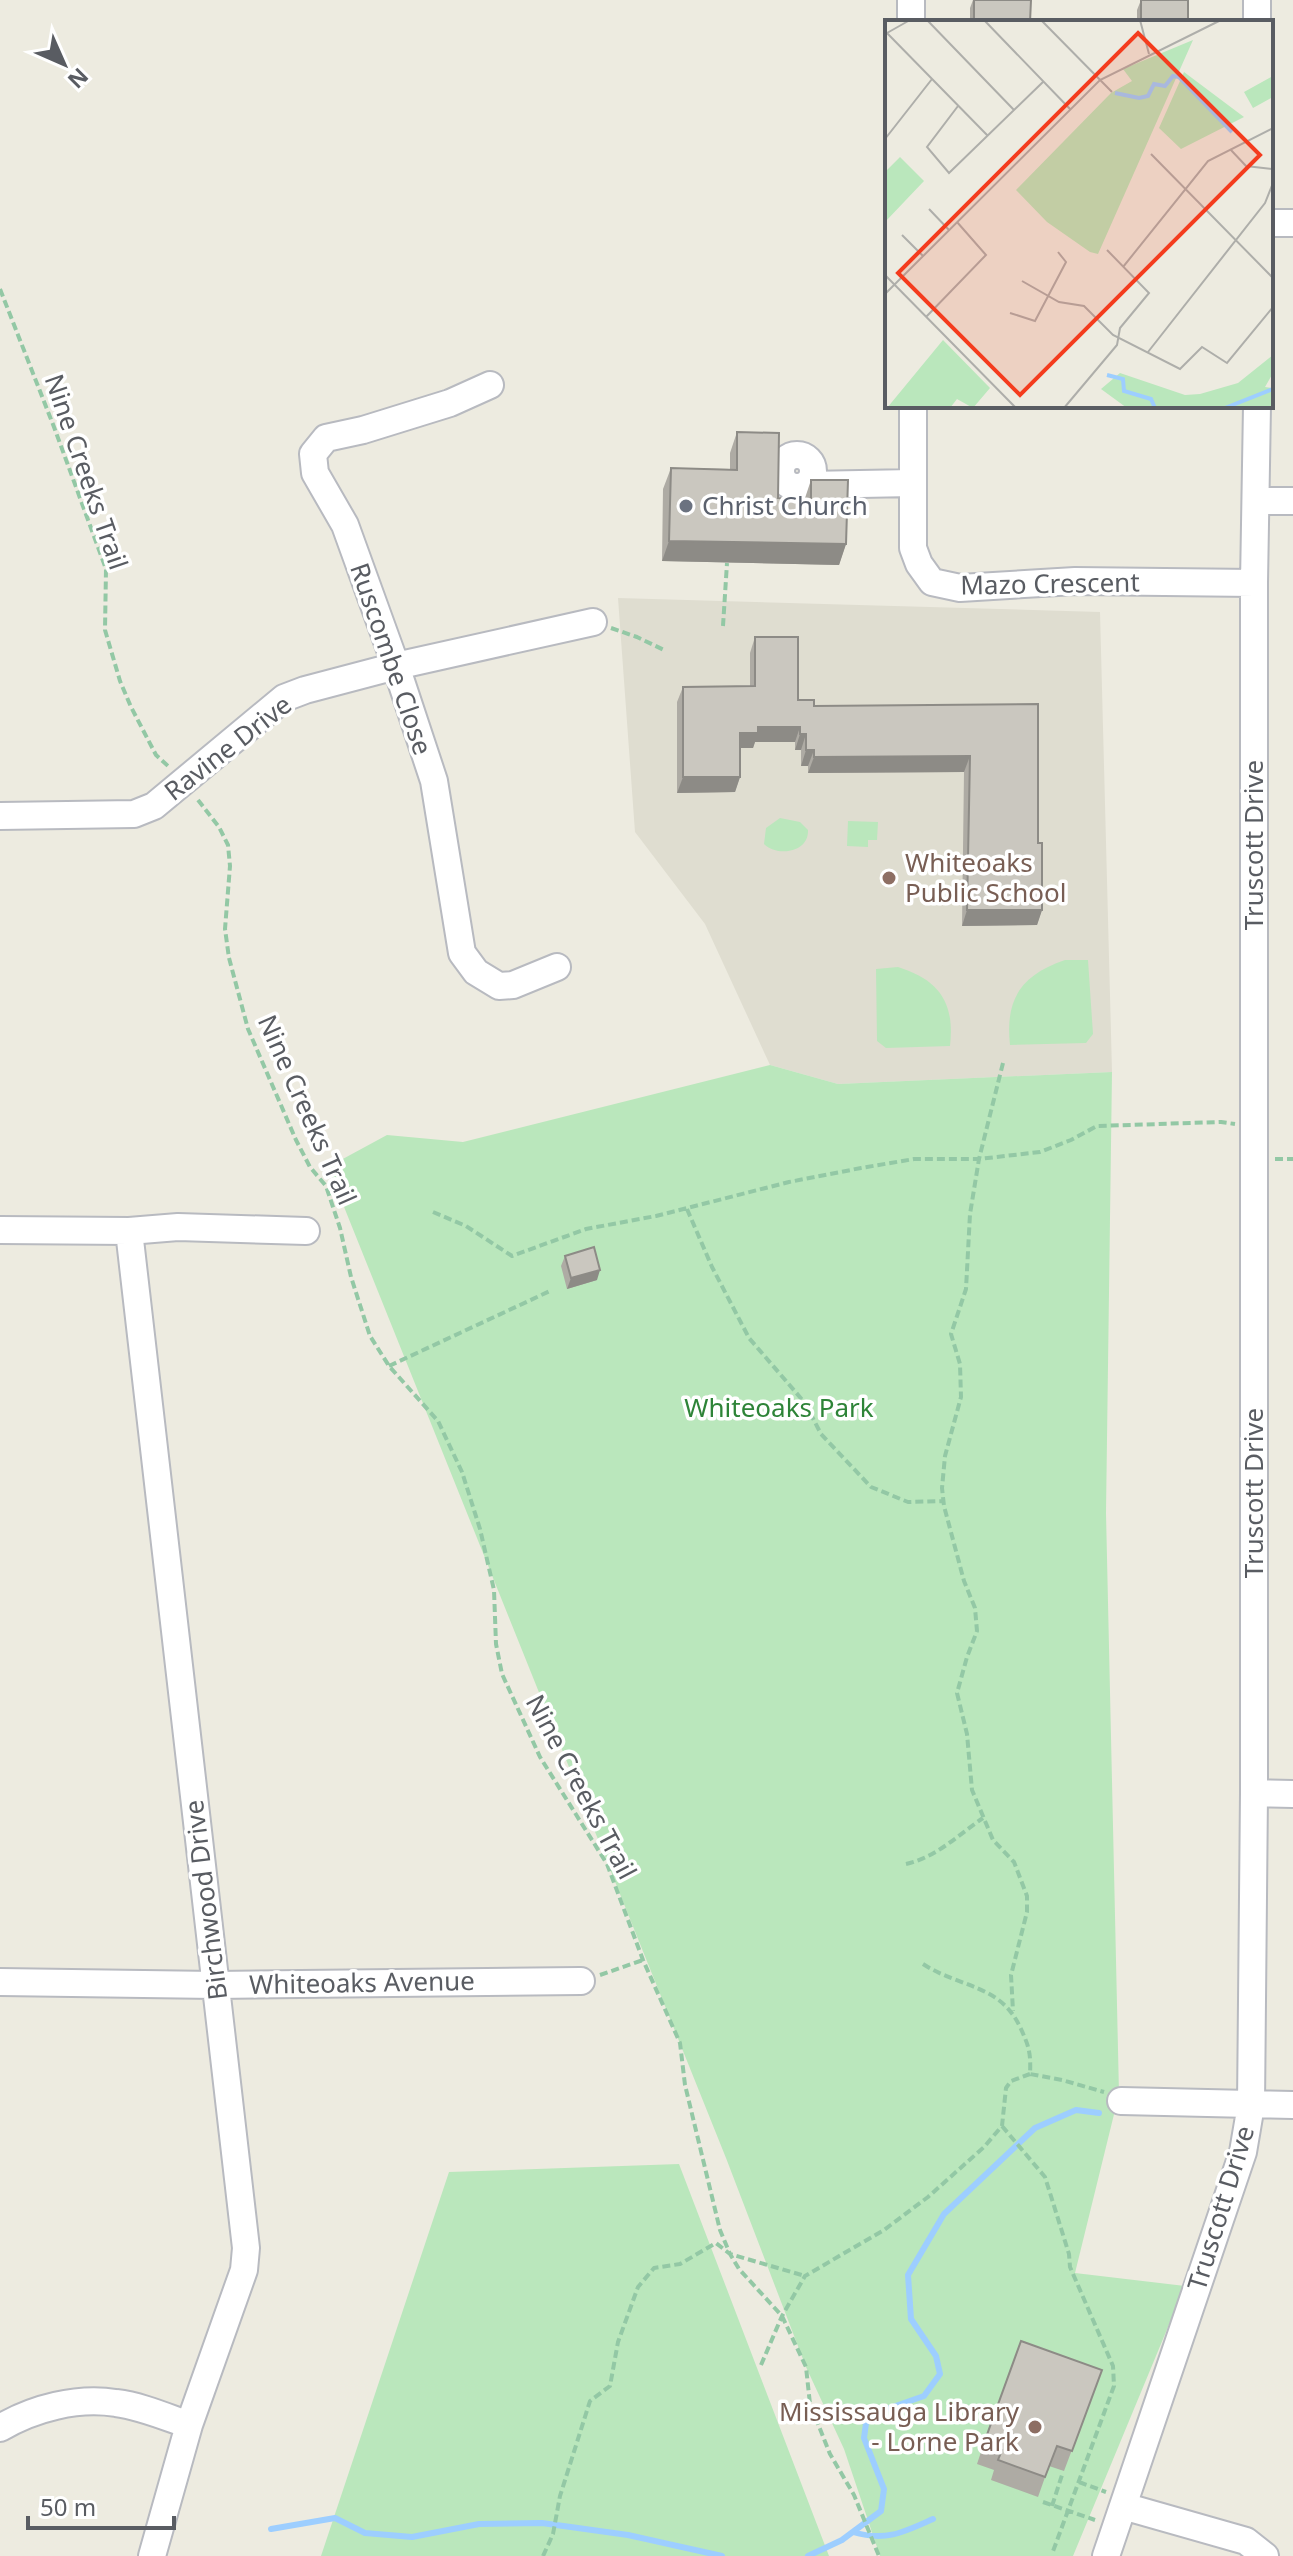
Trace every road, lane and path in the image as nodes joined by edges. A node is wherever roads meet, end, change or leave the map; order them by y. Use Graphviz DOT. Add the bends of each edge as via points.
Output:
graph roads {
  1 [pos="0,289"];
  2 [pos="490,385"];
  3 [pos="913,408"];
  4 [pos="1257,408"];
  5 [pos="913,483"];
  6 [pos="807,485"];
  7 [pos="1257,501"];
  8 [pos="1293,501"];
  9 [pos="727,563"];
  10 [pos="1254,583"];
  11 [pos="593,622"];
  12 [pos="723,626"];
  13 [pos="664,650"];
  14 [pos="396,666"];
  15 [pos="182,781"];
  16 [pos="0,816"];
  17 [pos="557,967"];
  18 [pos="1003,1063"];
  19 [pos="1254,1143"];
  20 [pos="979,1159"];
  21 [pos="1293,1159"];
  22 [pos="687,1209"];
  23 [pos="433,1212"];
  24 [pos="0,1230"];
  25 [pos="129,1231"];
  26 [pos="306,1231"];
  27 [pos="550,1291"];
  28 [pos="389,1366"];
  29 [pos="944,1501"];
  30 [pos="1254,1793"];
  31 [pos="1293,1794"];
  32 [pos="983,1818"];
  33 [pos="906,1864"];
  34 [pos="643,1960"];
  35 [pos="923,1964"];
  36 [pos="581,1981"];
  37 [pos="0,1982"];
  38 [pos="215,1985"];
  39 [pos="1013,2011"];
  40 [pos="1030,2074"];
  41 [pos="1121,2101"];
  42 [pos="1251,2105"];
  43 [pos="1293,2105"];
  44 [pos="1002,2126"];
  45 [pos="730,2254"];
  46 [pos="805,2276"];
  47 [pos="782,2316"];
  48 [pos="761,2365"];
  49 [pos="189,2425"];
  50 [pos="0,2428"];
  51 [pos="1062,2475"];
  52 [pos="1079,2482"];
  53 [pos="1043,2502"];
  54 [pos="1052,2506"];
  55 [pos="1116,2509"];
  56 [pos="1068,2512"];
  57 [pos="1052,2554"];
  58 [pos="152,2556"];
  59 [pos="543,2556"];
  60 [pos="879,2556"];
  61 [pos="1106,2556"];
  62 [pos="1265,2556"];
  1 -- 15 [label="path, Nine Creeks Trail" via="106,569 105,630 120,681 156,755"];
  2 -- 14 [label="street, Ruscombe Close" via="450,403 326,438 313,454 315,473 345,525"];
  3 -- 5 [label="street, Mazo Crescent"];
  4 -- 7 [label="street, Truscott Drive"];
  5 -- 6 [label="street"];
  5 -- 10 [label="street, Mazo Crescent" via="913,548 932,582 960,588 1075,581"];
  7 -- 8 [label="street"];
  7 -- 10 [label="street, Truscott Drive"];
  9 -- 12 [label="path"];
  10 -- 19 [label="street, Truscott Drive"];
  11 -- 13 [label="path"];
  11 -- 14 [label="street, Ravine Drive"];
  14 -- 15 [label="street, Ravine Drive" via="284,698"];
  14 -- 17 [label="street, Ruscombe Close" via="434,781 462,953 476,972 499,986"];
  15 -- 16 [label="street, Ravine Drive" via="154,806 134,814"];
  15 -- 28 [label="path, Nine Creeks Trail" via="228,845 225,929 248,1029 296,1140 326,1186 370,1336"];
  18 -- 20 [label="path"];
  19 -- 20 [label="path" via="1237,1125 1221,1122 1097,1126 1040,1152"];
  19 -- 21 [label="path" via="1267,1159"];
  19 -- 30 [label="street, Truscott Drive"];
  20 -- 22 [label="path" via="914,1159 789,1182"];
  20 -- 29 [label="path" via="966,1289 951,1334 960,1364 961,1397 945,1456"];
  22 -- 23 [label="path" via="586,1229 512,1256"];
  22 -- 29 [label="path" via="749,1338 805,1403 821,1434 871,1487 908,1502"];
  24 -- 25 [label="street"];
  25 -- 26 [label="street"];
  25 -- 38 [label="street, Birchwood Drive"];
  27 -- 28 [label="path"];
  28 -- 34 [label="path, Nine Creeks Trail" via="438,1421 462,1472 494,1590 502,1674 540,1757 607,1864"];
  29 -- 32 [label="path" via="975,1608 977,1631 957,1693 972,1790"];
  30 -- 31 [label="street"];
  30 -- 42 [label="street, Truscott Drive"];
  32 -- 33 [label="path" via="939,1852"];
  32 -- 39 [label="path" via="993,1840 1014,1862 1027,1896 1011,1975"];
  34 -- 36 [label="path"];
  34 -- 45 [label="path, Nine Creeks Trail" via="680,2043 685,2085"];
  35 -- 39 [label="path" via="1000,1998"];
  36 -- 38 [label="street, Whiteoaks Avenue"];
  37 -- 38 [label="street, Whiteoaks Avenue"];
  38 -- 49 [label="street, Birchwood Drive" via="246,2248 244,2270"];
  39 -- 40 [label="path" via="1031,2051"];
  40 -- 41 [label="path" via="1105,2092"];
  40 -- 44 [label="path" via="1006,2088"];
  41 -- 42 [label="street"];
  42 -- 43 [label="street"];
  42 -- 55 [label="street, Truscott Drive" via="1243,2152"];
  44 -- 46 [label="path" via="928,2197"];
  44 -- 52 [label="path" via="1045,2177 1070,2267 1113,2366 1114,2386"];
  45 -- 46 [label="path"];
  45 -- 47 [label="path, Nine Creeks Trail"];
  45 -- 59 [label="path" via="716,2243 680,2264 654,2268 638,2287 618,2342 610,2386 590,2401 580,2427"];
  46 -- 47 [label="path"];
  47 -- 48 [label="path"];
  47 -- 60 [label="path, Nine Creeks Trail" via="806,2367 810,2404 830,2454"];
  49 -- 50 [label="street" via="120,2403 88,2400 47,2408"];
  49 -- 58 [label="street, Birchwood Drive"];
  51 -- 54 [label="path"];
  52 -- 55 [label="path"];
  52 -- 56 [label="path"];
  53 -- 54 [label="path"];
  54 -- 56 [label="path"];
  55 -- 56 [label="path"];
  55 -- 61 [label="street, Truscott Drive"];
  55 -- 62 [label="street" via="1246,2541"];
  56 -- 57 [label="path"];
}
